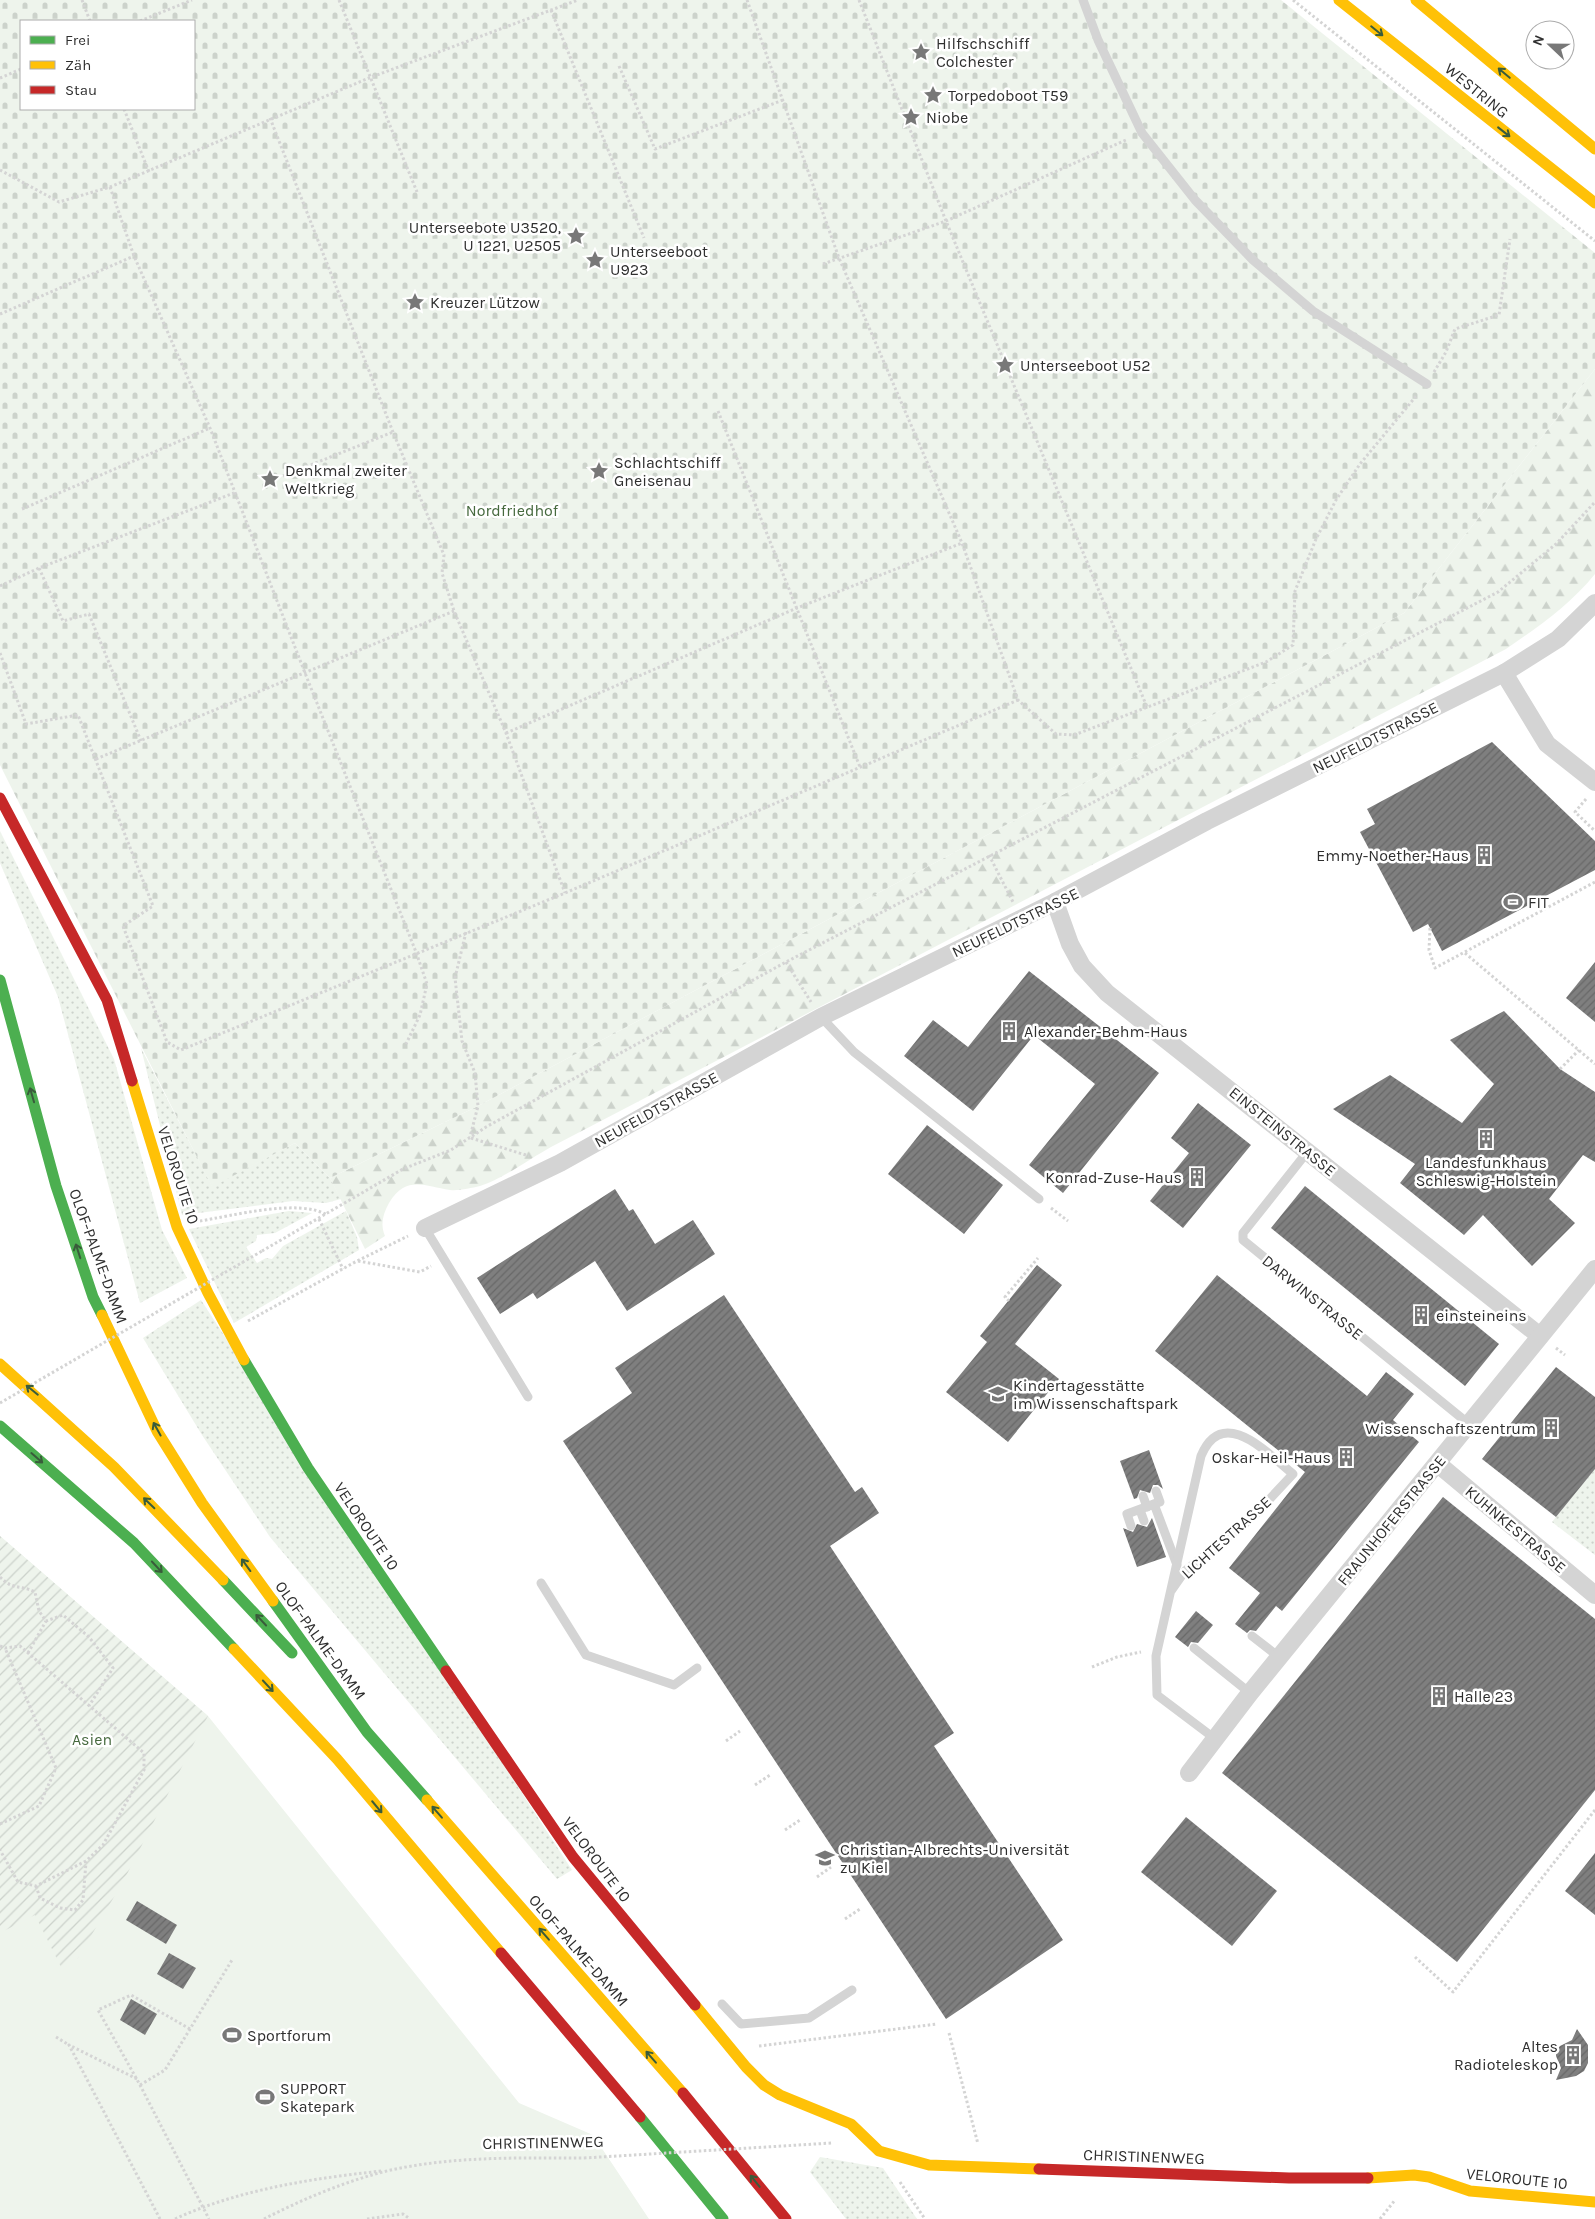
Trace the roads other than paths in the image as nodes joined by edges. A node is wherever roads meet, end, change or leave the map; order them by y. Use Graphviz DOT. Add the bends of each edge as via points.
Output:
graph roads {
  1 [pos="1083,0"];
  2 [pos="1339,0"];
  3 [pos="1416,0"];
  4 [pos="1595,149"];
  5 [pos="1595,204"];
  6 [pos="1427,384"];
  7 [pos="1595,603"];
  8 [pos="1504,673"];
  9 [pos="1592,789"];
  10 [pos="0,798"];
  11 [pos="1056,902"];
  12 [pos="0,980"];
  13 [pos="821,1017"];
  14 [pos="1308,1151"];
  15 [pos="1039,1199"];
  16 [pos="425,1228"];
  17 [pos="1595,1269"];
  18 [pos="1540,1336"];
  19 [pos="0,1364"];
  20 [pos="528,1397"];
  21 [pos="1469,1424"];
  22 [pos="0,1426"];
  23 [pos="1438,1464"];
  24 [pos="1156,1491"];
  25 [pos="1143,1496"];
  26 [pos="1147,1507"];
  27 [pos="1144,1521"];
  28 [pos="1131,1526"];
  29 [pos="1177,1565"];
  30 [pos="542,1583"];
  31 [pos="1171,1591"];
  32 [pos="1595,1595"];
  33 [pos="1252,1636"];
  34 [pos="1194,1648"];
  35 [pos="1279,1657"];
  36 [pos="697,1668"];
  37 [pos="1250,1693"];
  38 [pos="367,1732"];
  39 [pos="1214,1738"];
  40 [pos="1189,1773"];
  41 [pos="852,1990"];
  42 [pos="722,2004"];
  43 [pos="879,2151"];
  44 [pos="1408,2175"];
  45 [pos="1595,2202"];
  46 [pos="723,2219"];
  47 [pos="786,2219"];
  1 -- 6 [label="lane" via="1098,40 1142,133 1195,200 1253,260 1313,311"];
  2 -- 5 [label="main road, WESTRING, one-way"];
  4 -- 3 [label="main road, WESTRING, one-way"];
  7 -- 8 [label="street, NEUFELDTSTRASSE" via="1558,639"];
  8 -- 9 [label="street" via="1547,744"];
  8 -- 11 [label="street, NEUFELDTSTRASSE" via="1207,821"];
  10 -- 43 [label="main road, VELOROUTE 10" via="107,1000 177,1227 228,1332 308,1468 573,1857 732,2052 772,2090 859,2128"];
  11 -- 13 [label="street, NEUFELDTSTRASSE"];
  11 -- 14 [label="street, EINSTEINSTRASSE" via="1070,944 1082,966 1107,992"];
  38 -- 12 [label="main road, OLOF-PALME-DAMM, one-way" via="202,1503 157,1431 124,1366 93,1297 56,1186"];
  13 -- 15 [label="lane" via="854,1052"];
  13 -- 16 [label="street, NEUFELDTSTRASSE" via="556,1164"];
  14 -- 18 [label="street, EINSTEINSTRASSE"];
  14 -- 21 [label="lane, DARWINSTRASSE" via="1243,1233 1243,1240"];
  16 -- 20 [label="lane"];
  17 -- 18 [label="street, FRAUNHOFERSTRASSE"];
  18 -- 21 [label="street, FRAUNHOFERSTRASSE"];
  38 -- 19 [label="main road, one-way" via="158,1511 39,1396"];
  21 -- 23 [label="street, FRAUNHOFERSTRASSE"];
  22 -- 46 [label="main road, one-way" via="134,1543 337,1760"];
  23 -- 32 [label="street, KUHNKESTRASSE"];
  23 -- 35 [label="street, FRAUNHOFERSTRASSE"];
  24 -- 26 [label="lane" via="1160,1502"];
  25 -- 26 [label="lane"];
  26 -- 27 [label="lane"];
  26 -- 28 [label="lane" via="1127,1514"];
  26 -- 29 [label="lane"];
  29 -- 31 [label="lane, LICHTESTRASSE"];
  29 -- 31 [label="lane, LICHTESTRASSE" via="1201,1456 1206,1444 1216,1436 1238,1434 1250,1439 1293,1474 1252,1518 1185,1571"];
  30 -- 36 [label="lane" via="586,1655 674,1684"];
  31 -- 39 [label="lane, LICHTESTRASSE" via="1156,1656 1156,1695"];
  33 -- 35 [label="lane"];
  34 -- 37 [label="lane"];
  35 -- 37 [label="street, FRAUNHOFERSTRASSE"];
  37 -- 39 [label="street, FRAUNHOFERSTRASSE"];
  47 -- 38 [label="main road, OLOF-PALME-DAMM, one-way" via="686,2097"];
  39 -- 40 [label="street, FRAUNHOFERSTRASSE"];
  41 -- 42 [label="lane" via="809,2018 741,2024"];
  43 -- 44 [label="main road, CHRISTINENWEG" via="915,2162 946,2166 1289,2178 1355,2179"];
  44 -- 45 [label="main road, VELOROUTE 10" via="1429,2177 1470,2191"];
}
